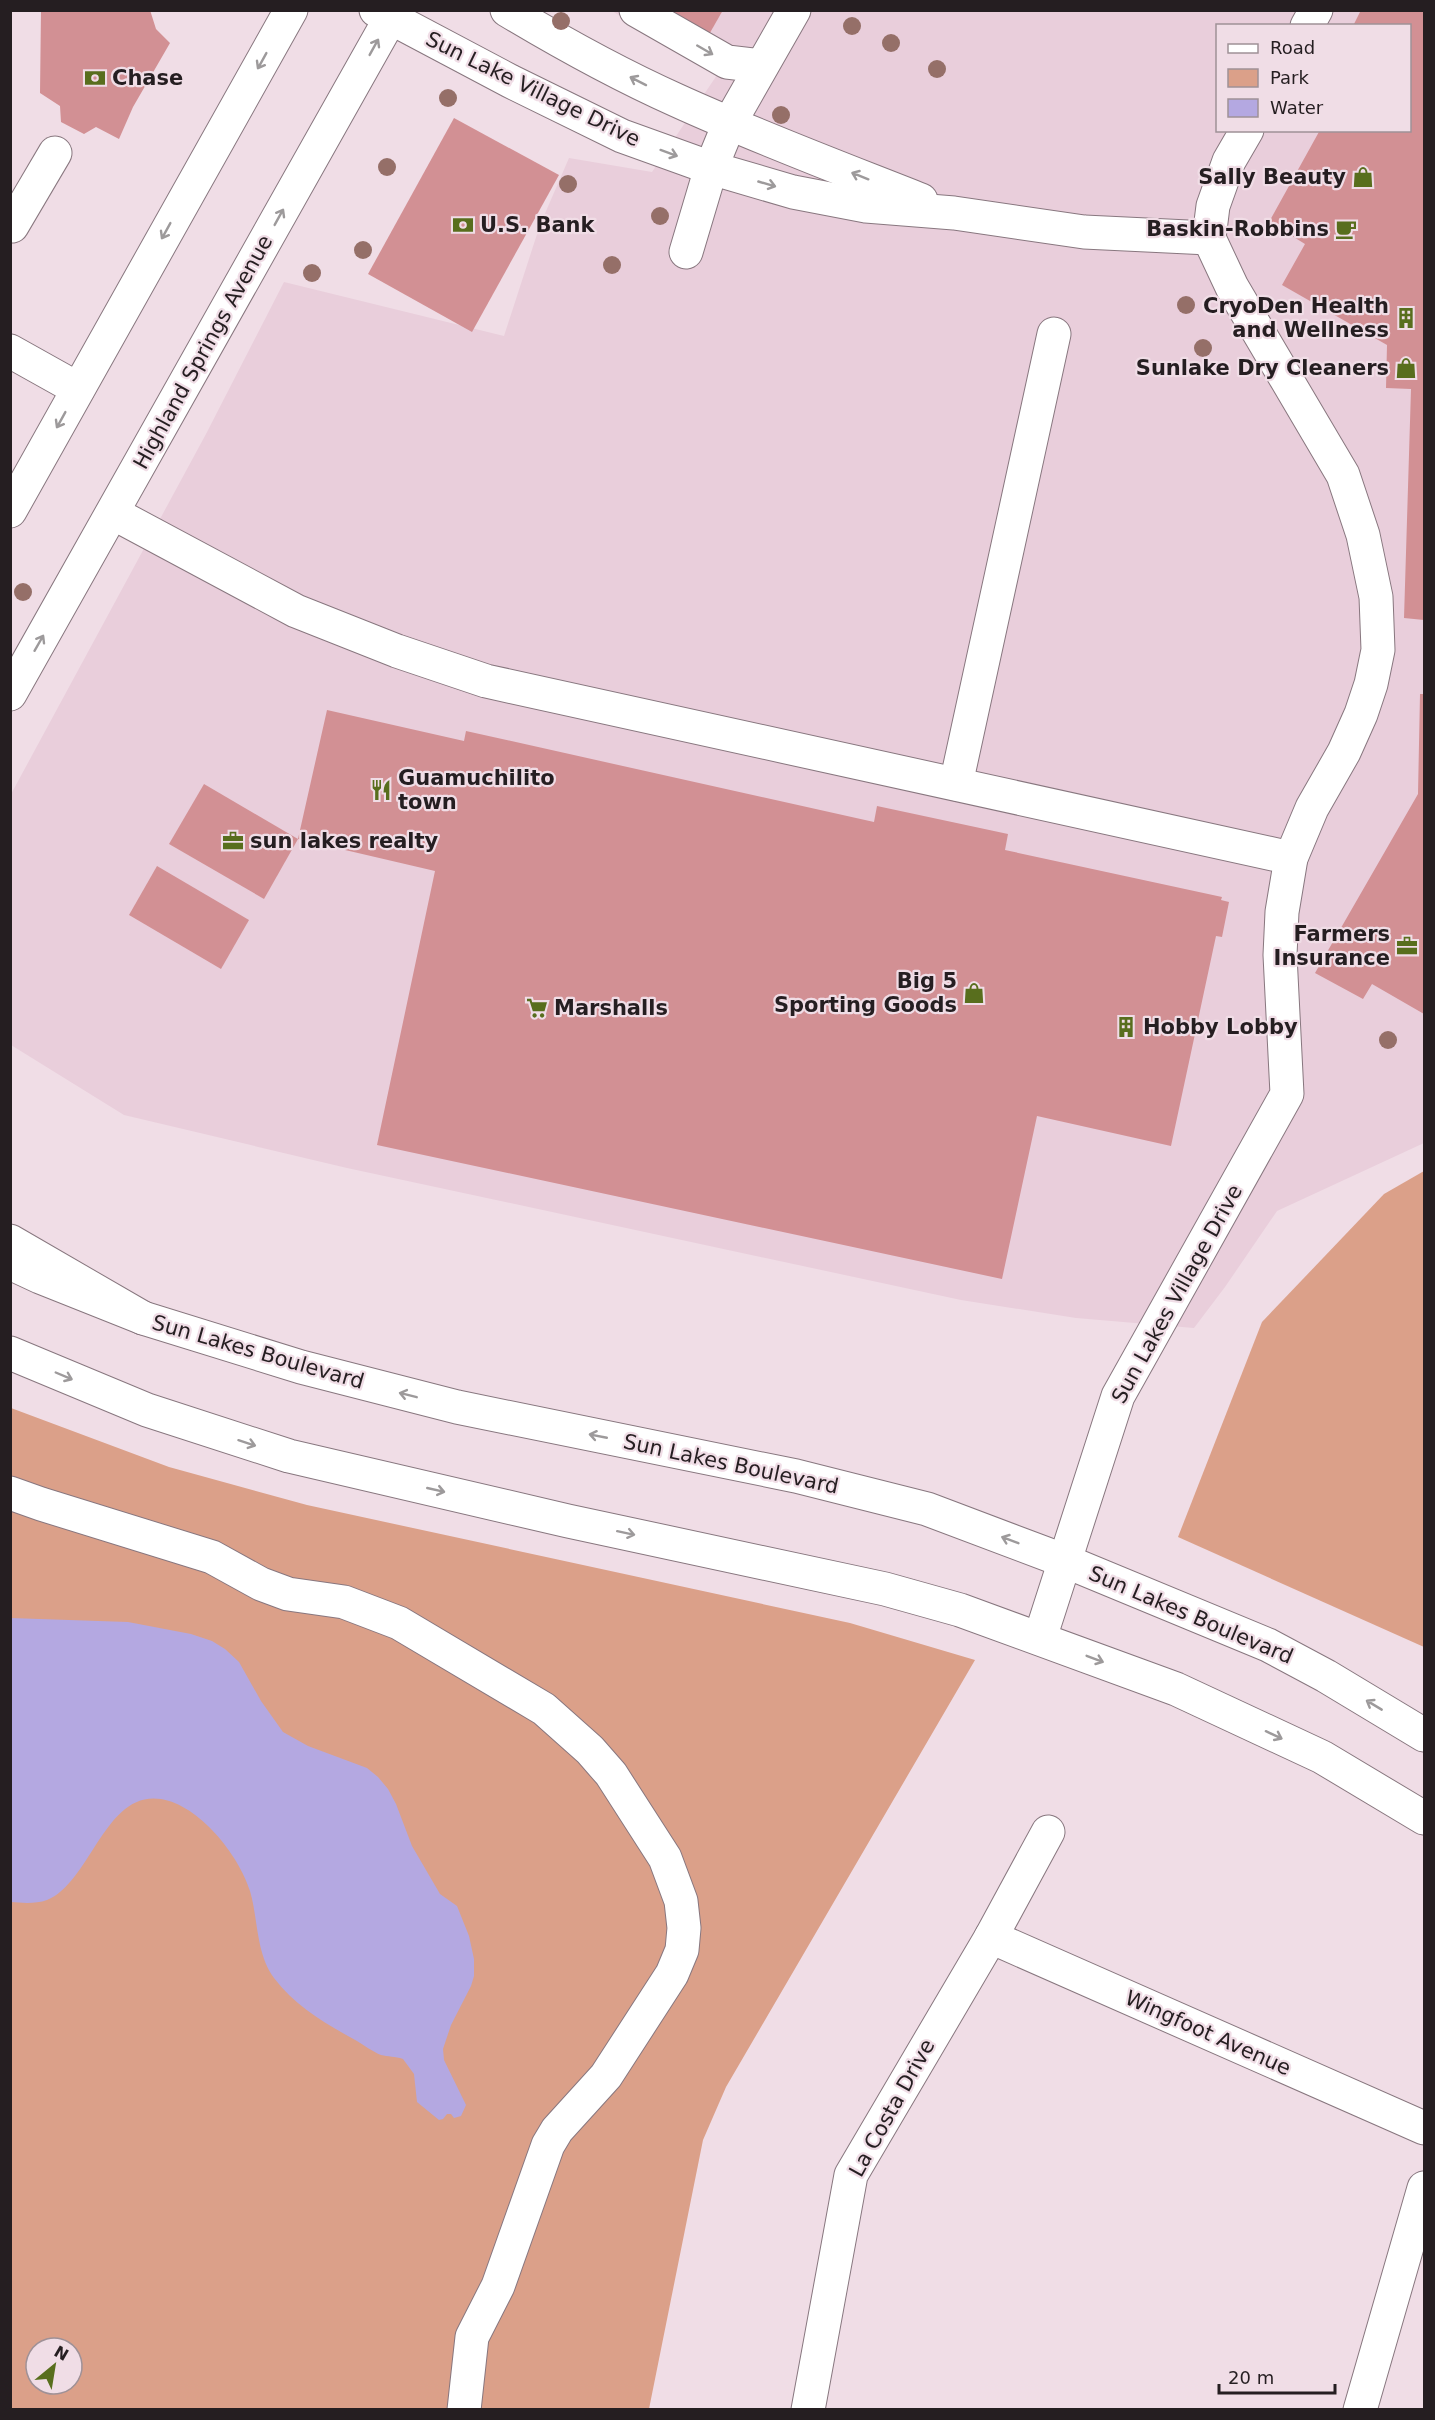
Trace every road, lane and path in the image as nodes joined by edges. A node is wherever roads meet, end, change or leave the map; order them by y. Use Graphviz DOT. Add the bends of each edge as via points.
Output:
graph roads {
  1 [pos="291,10"];
  2 [pos="507,10"];
  3 [pos="636,10"];
  4 [pos="794,10"];
  5 [pos="1316,10"];
  6 [pos="387,13"];
  7 [pos="1308,24"];
  8 [pos="761,66"];
  9 [pos="729,124"];
  10 [pos="1246,132"];
  11 [pos="55,153"];
  12 [pos="711,168"];
  13 [pos="954,213"];
  14 [pos="12,226"];
  15 [pos="1209,238"];
  16 [pos="686,252"];
  17 [pos="1054,334"];
  18 [pos="10,351"];
  19 [pos="78,389"];
  20 [pos="10,511"];
  21 [pos="113,513"];
  22 [pos="10,694"];
  23 [pos="956,784"];
  24 [pos="1291,858"];
  25 [pos="10,1241"];
  26 [pos="10,1263"];
  27 [pos="143,1318"];
  28 [pos="10,1353"];
  29 [pos="10,1493"];
  30 [pos="1065,1561"];
  31 [pos="1040,1638"];
  32 [pos="1425,1735"];
  33 [pos="1425,1818"];
  34 [pos="1048,1832"];
  35 [pos="991,1937"];
  36 [pos="1425,2128"];
  37 [pos="1425,2188"];
  38 [pos="464,2409"];
  39 [pos="808,2409"];
  40 [pos="1360,2409"];
  1 -- 19 [label="street, one-way"];
  9 -- 2 [label="street, one-way" via="561,42"];
  3 -- 8 [label="street, one-way" via="727,62"];
  4 -- 8 [label="street"];
  5 -- 7 [label="street"];
  6 -- 12 [label="street, Sun Lake Village Drive, one-way" via="510,81 622,136"];
  21 -- 6 [label="street, Highland Springs Avenue, one-way"];
  8 -- 9 [label="street"];
  9 -- 12 [label="street"];
  13 -- 9 [label="street, one-way"];
  10 -- 15 [label="street" via="1229,161 1213,206"];
  11 -- 14 [label="street"];
  12 -- 13 [label="street, Sun Lake Village Drive, one-way" via="793,192 867,206"];
  12 -- 16 [label="street"];
  13 -- 15 [label="street" via="1084,232"];
  15 -- 24 [label="street" via="1232,287 1343,475 1363,535 1376,597 1378,650 1371,684 1344,752 1312,808"];
  17 -- 23 [label="street"];
  18 -- 19 [label="street"];
  19 -- 20 [label="street, one-way"];
  22 -- 21 [label="street, Highland Springs Avenue, one-way"];
  21 -- 23 [label="street" via="296,611 486,681"];
  23 -- 24 [label="street"];
  24 -- 30 [label="street, Sun Lakes Village Drive" via="1280,955 1287,1094 1118,1396"];
  25 -- 27 [label="street"];
  26 -- 27 [label="street, Sun Lakes Boulevard"];
  30 -- 27 [label="street, Sun Lakes Boulevard, one-way" via="927,1509 796,1476 457,1407 301,1367"];
  28 -- 31 [label="street, one-way" via="147,1410 289,1456 885,1589"];
  29 -- 38 [label="street" via="212,1557 288,1594 344,1602 426,1637 544,1709 566,1727 611,1774 665,1858 681,1901 682,1950 668,1981 606,2076 548,2145 498,2286 472,2337"];
  30 -- 31 [label="street, Sun Lakes Village Drive"];
  32 -- 30 [label="street, Sun Lakes Boulevard, one-way" via="1268,1645"];
  31 -- 33 [label="street, one-way" via="1176,1689 1322,1756"];
  34 -- 35 [label="street, La Costa Drive"];
  35 -- 36 [label="street, Wingfoot Avenue"];
  35 -- 39 [label="street, La Costa Drive" via="851,2175"];
  37 -- 40 [label="street"];
}
